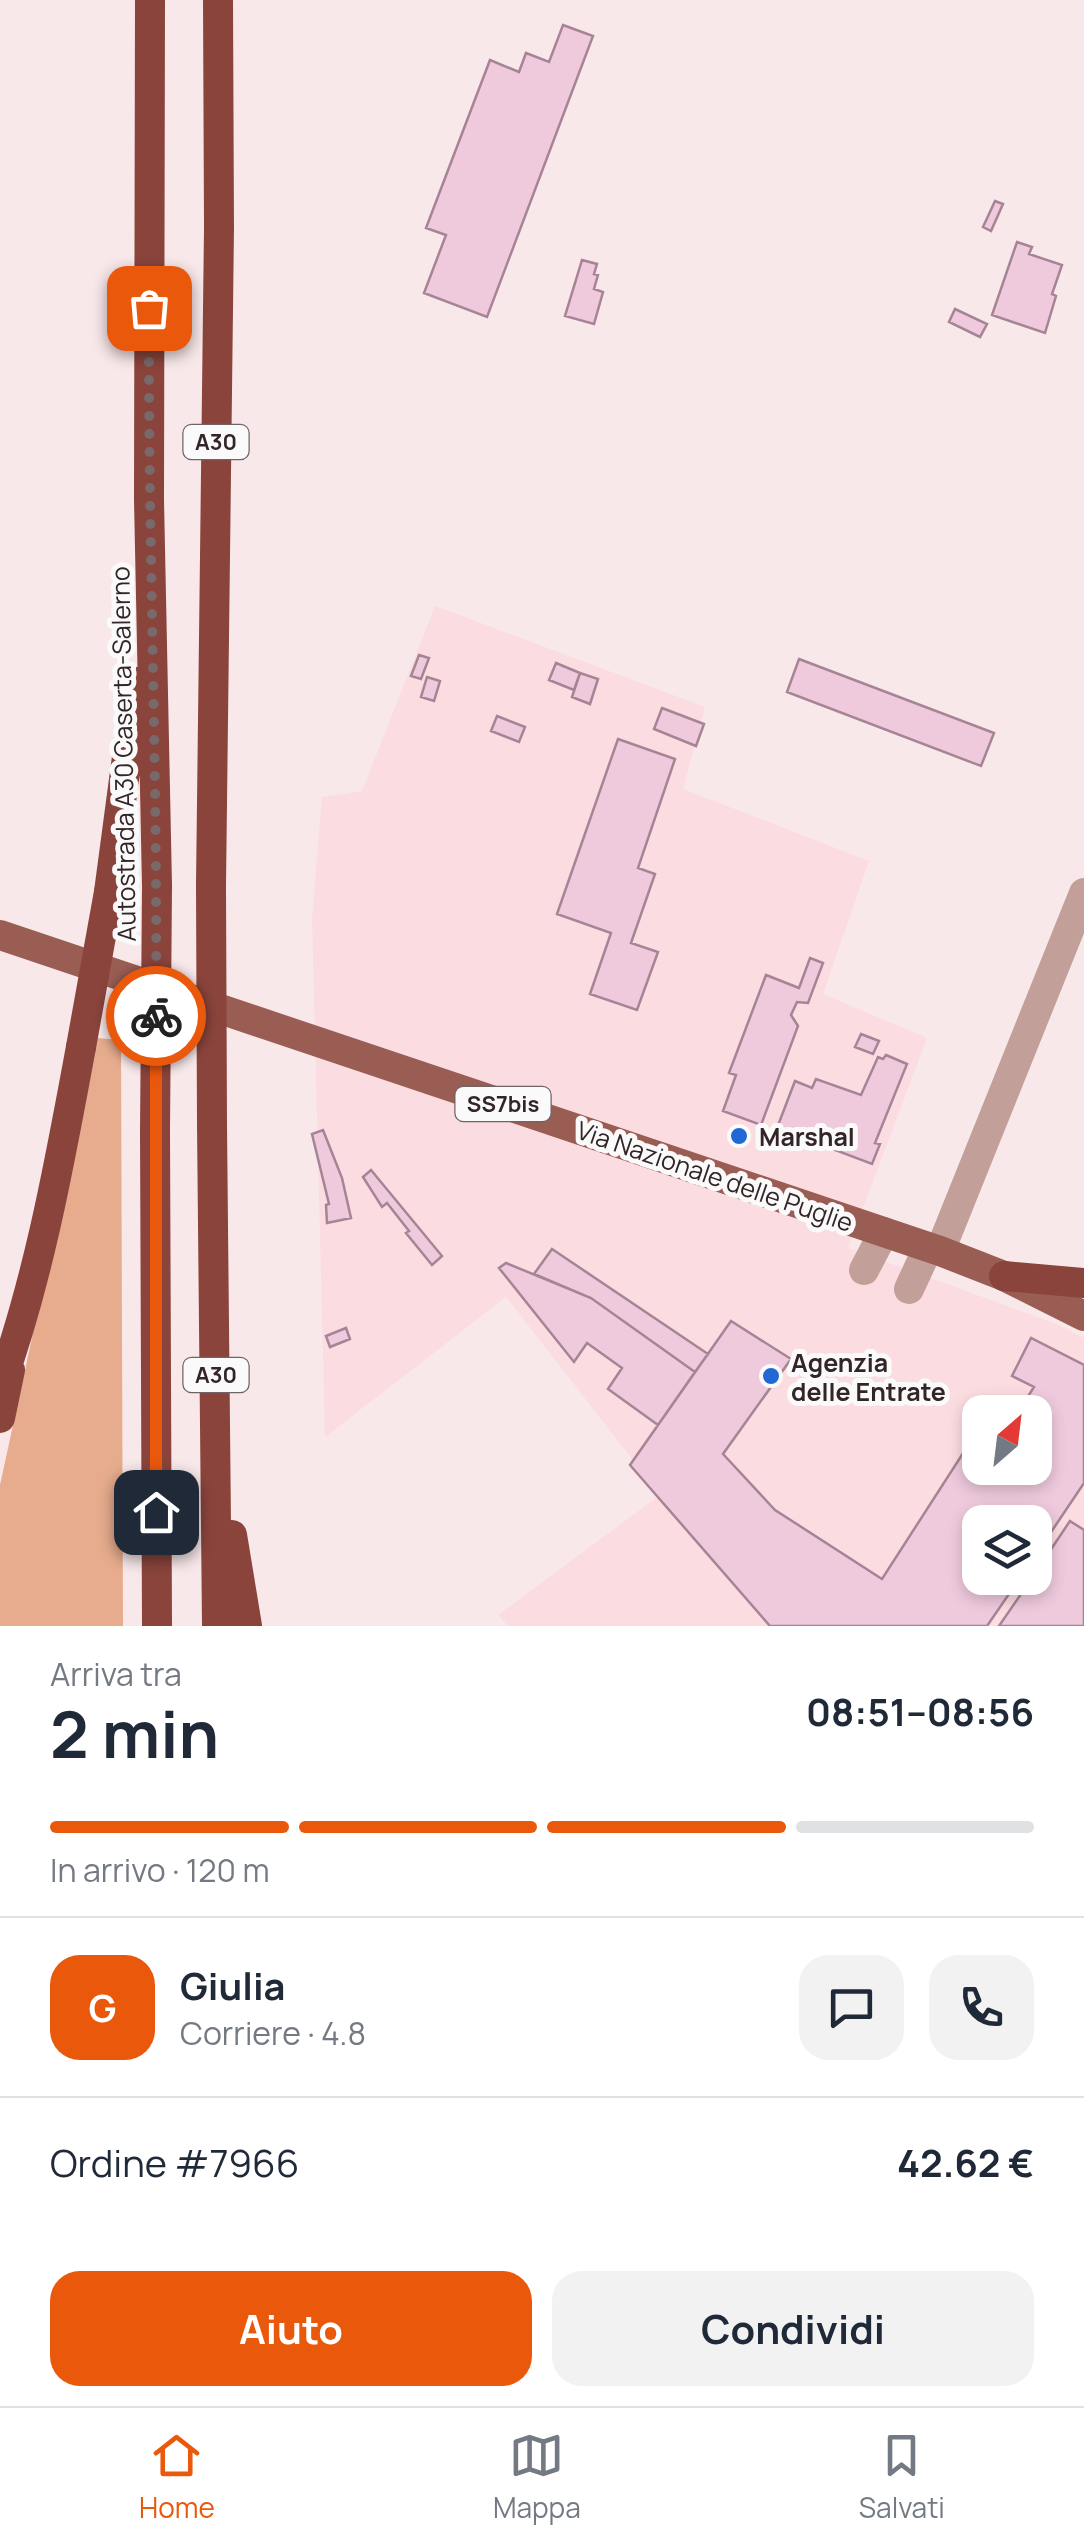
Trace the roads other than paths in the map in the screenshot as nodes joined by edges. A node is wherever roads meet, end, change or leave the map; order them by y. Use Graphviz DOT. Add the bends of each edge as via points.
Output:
graph roads {
  1 [pos="150,0"];
  2 [pos="218,0"];
  3 [pos="150,584"];
  4 [pos="1084,893"];
  5 [pos="0,935"];
  6 [pos="884,1232"];
  7 [pos="934,1249"];
  8 [pos="864,1270"];
  9 [pos="1004,1276"];
  10 [pos="1084,1284"];
  11 [pos="909,1289"];
  12 [pos="1084,1316"];
  13 [pos="16,1343"];
  14 [pos="0,1386"];
  15 [pos="0,1418"];
  16 [pos="217,1448"];
  17 [pos="157,1626"];
  18 [pos="218,1626"];
  19 [pos="248,1626"];
  1 -- 3 [label="highway, Autostrada A30 Caserta-Salerno / A30"];
  2 -- 16 [label="highway, A30, bridge" via="212,884"];
  3 -- 13 [label="highway, bridge" via="110,892"];
  3 -- 17 [label="highway, Autostrada A30 Caserta-Salerno / A30, bridge"];
  4 -- 7 [label="lane"];
  5 -- 6 [label="main road, Via Nazionale delle Puglie / SS7bis"];
  6 -- 7 [label="main road, Via Nazionale delle Puglie / SS7bis"];
  6 -- 8 [label="lane"];
  7 -- 9 [label="main road, Via Nazionale delle Puglie / SS7bis"];
  7 -- 11 [label="lane"];
  9 -- 10 [label="highway, SS7bis"];
  9 -- 12 [label="main road, Via Nazionale delle Puglie / SS7bis"];
  13 -- 14 [label="highway"];
  13 -- 15 [label="highway"];
  16 -- 18 [label="highway, A30"];
  16 -- 19 [label="highway"];
}
